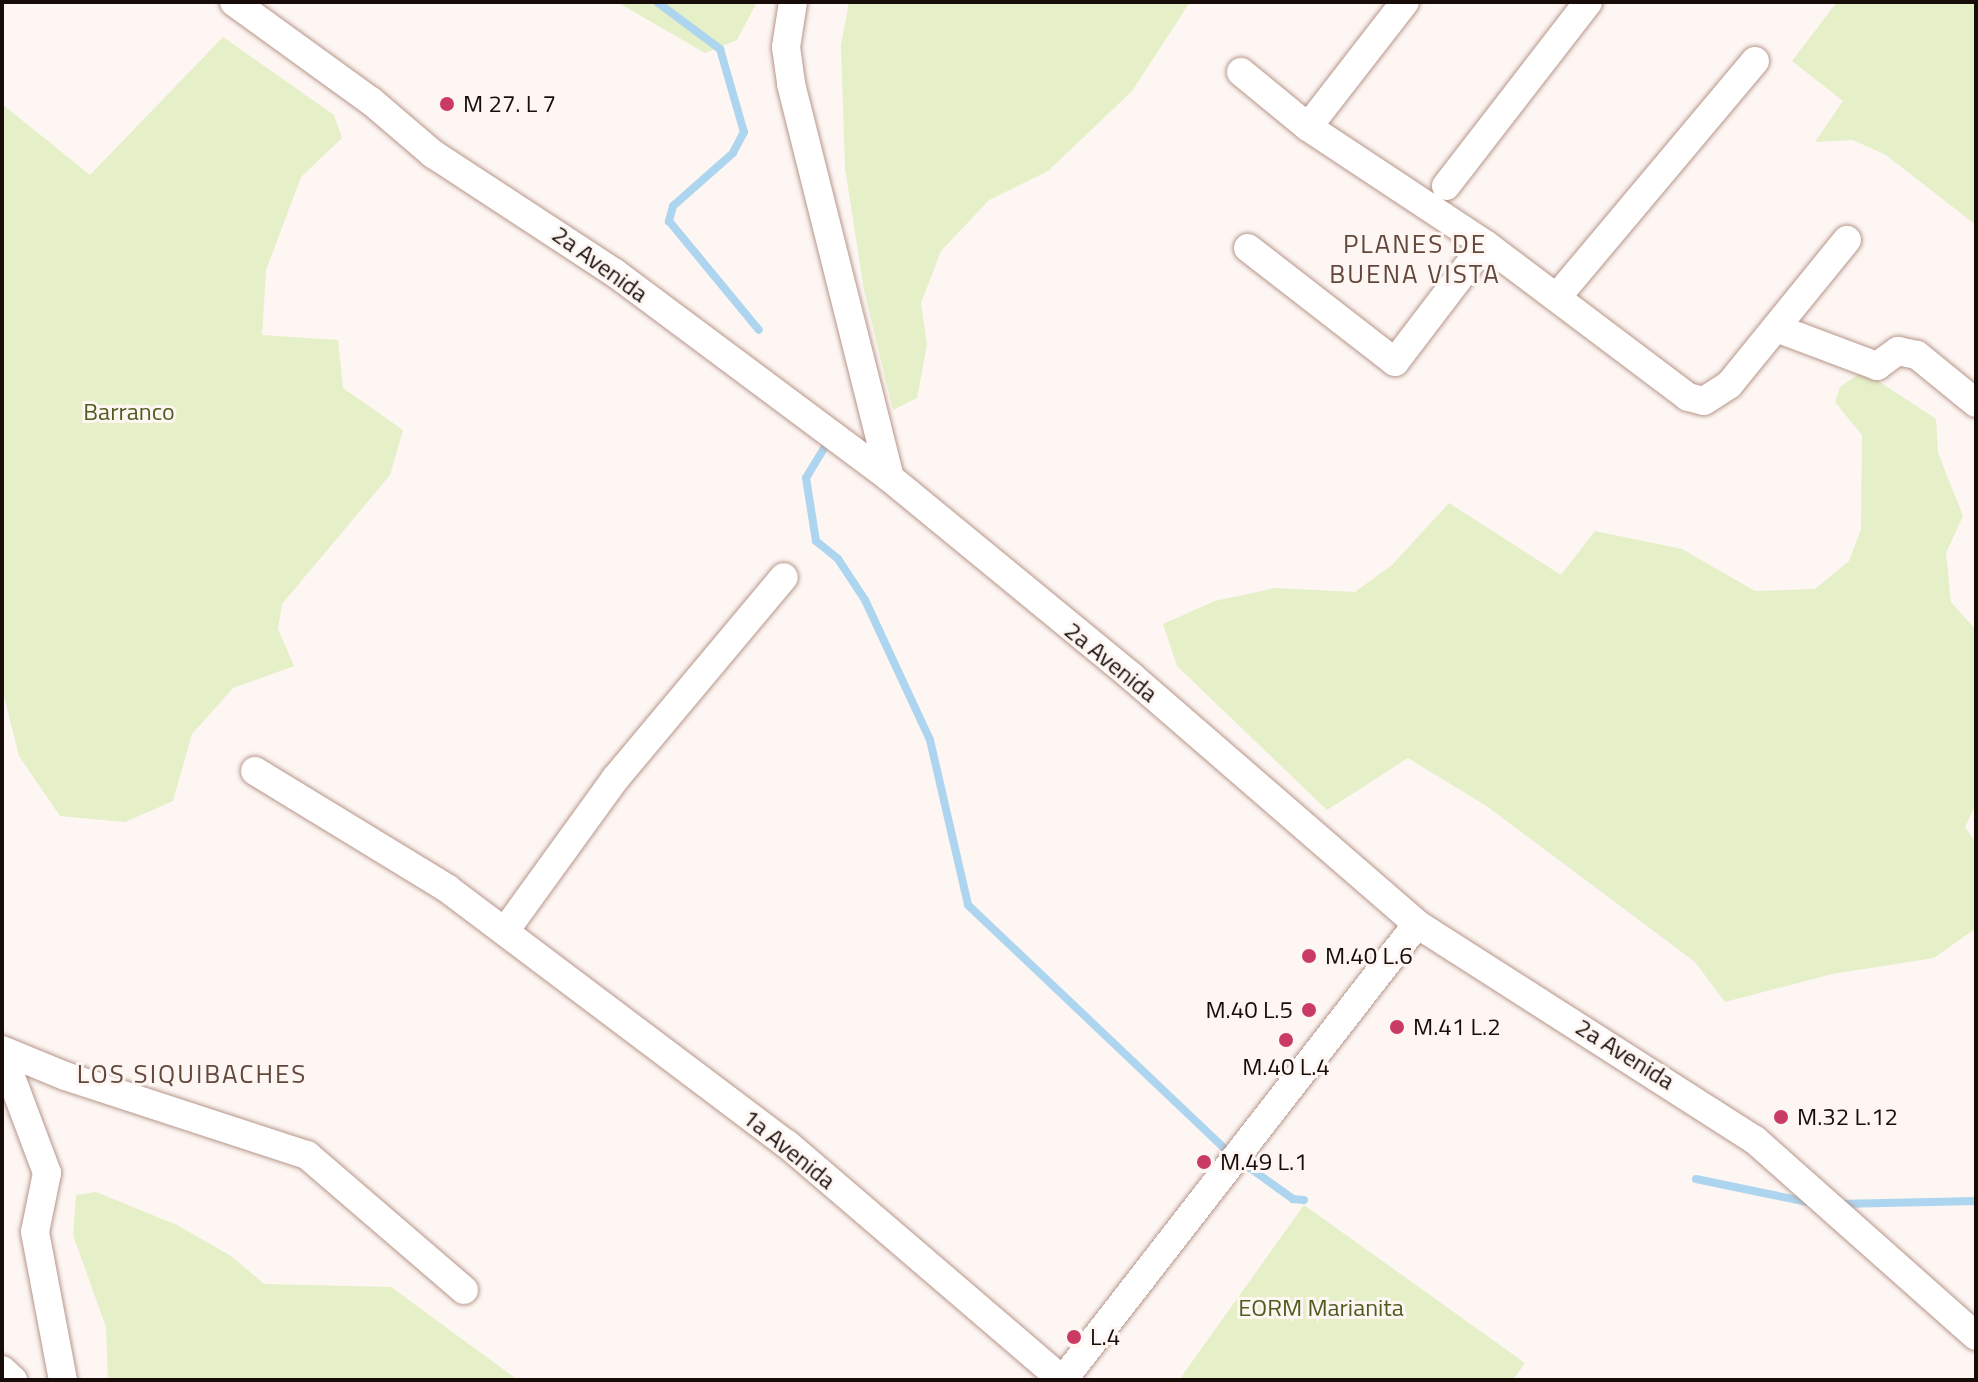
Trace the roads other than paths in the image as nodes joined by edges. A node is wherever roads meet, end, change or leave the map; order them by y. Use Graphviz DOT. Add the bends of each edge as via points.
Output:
graph roads {
  1 [pos="234,2"];
  2 [pos="793,2"];
  3 [pos="1405,2"];
  4 [pos="1588,2"];
  5 [pos="1755,61"];
  6 [pos="1241,72"];
  7 [pos="1308,127"];
  8 [pos="1446,186"];
  9 [pos="1847,240"];
  10 [pos="1485,244"];
  11 [pos="1248,248"];
  12 [pos="1557,297"];
  13 [pos="1776,328"];
  14 [pos="1976,403"];
  15 [pos="890,478"];
  16 [pos="784,577"];
  17 [pos="255,771"];
  18 [pos="1417,924"];
  19 [pos="505,931"];
  20 [pos="2,1052"];
  21 [pos="464,1290"];
  22 [pos="1976,1336"];
  23 [pos="2,1370"];
  24 [pos="13,1380"];
  25 [pos="63,1380"];
  26 [pos="1063,1380"];
  1 -- 15 [label="street, 2a Avenida" via="371,101 433,154 615,273"];
  2 -- 15 [label="street" via="786,47 791,84"];
  3 -- 7 [label="street"];
  4 -- 8 [label="street"];
  5 -- 12 [label="street"];
  6 -- 7 [label="street"];
  7 -- 10 [label="street"];
  9 -- 13 [label="street"];
  10 -- 11 [label="street" via="1395,362"];
  10 -- 12 [label="street"];
  12 -- 13 [label="street" via="1674,389 1704,401 1729,385"];
  13 -- 14 [label="street" via="1877,366 1898,351 1917,355"];
  15 -- 18 [label="street, 2a Avenida" via="1131,676"];
  16 -- 19 [label="street" via="615,779"];
  17 -- 19 [label="street, 1a Avenida" via="448,889"];
  18 -- 22 [label="street, 2a Avenida" via="1755,1140"];
  18 -- 26 [label="street"];
  19 -- 26 [label="street, 1a Avenida" via="787,1144"];
  20 -- 21 [label="street" via="307,1155"];
  20 -- 25 [label="street" via="47,1173 35,1232"];
  23 -- 24 [label="street"];
}
